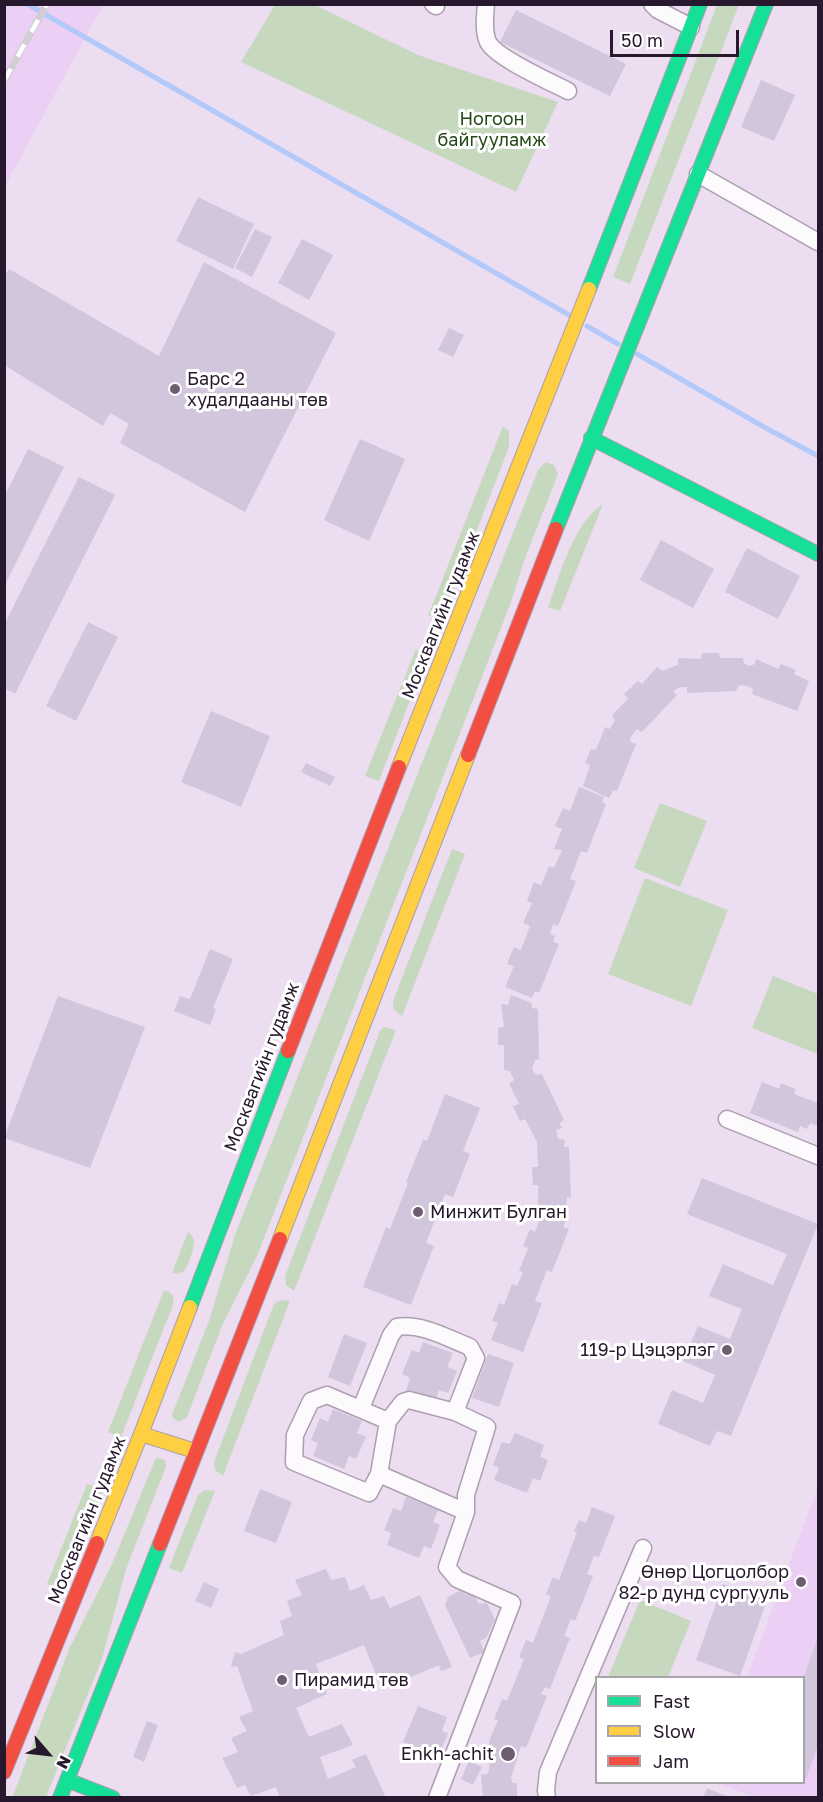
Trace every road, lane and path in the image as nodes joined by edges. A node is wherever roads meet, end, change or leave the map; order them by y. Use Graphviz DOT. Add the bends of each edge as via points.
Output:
graph roads {
  1 [pos="486,4"];
  2 [pos="652,4"];
  3 [pos="700,4"];
  4 [pos="766,4"];
  5 [pos="691,27"];
  6 [pos="568,91"];
  7 [pos="698,174"];
  8 [pos="819,242"];
  9 [pos="591,438"];
  10 [pos="819,554"];
  11 [pos="727,1119"];
  12 [pos="819,1156"];
  13 [pos="361,1408"];
  14 [pos="455,1412"];
  15 [pos="388,1420"];
  16 [pos="141,1434"];
  17 [pos="195,1451"];
  18 [pos="379,1473"];
  19 [pos="466,1512"];
  20 [pos="643,1548"];
  21 [pos="4,1772"];
  22 [pos="67,1780"];
  23 [pos="60,1797"];
  24 [pos="113,1797"];
  25 [pos="437,1797"];
  26 [pos="547,1797"];
  1 -- 6 [label="street" via="488,43 506,58"];
  2 -- 5 [label="street"];
  3 -- 5 [label="main road, Москвагийн гудамж"];
  4 -- 7 [label="main road"];
  5 -- 16 [label="main road, Москвагийн гудамж" via="271,1093"];
  7 -- 8 [label="street"];
  7 -- 9 [label="main road"];
  9 -- 10 [label="main road"];
  9 -- 17 [label="main road"];
  11 -- 12 [label="street"];
  13 -- 14 [label="street" via="392,1335 397,1327 406,1325 470,1347 474,1353 476,1358"];
  13 -- 15 [label="street"];
  13 -- 18 [label="street" via="327,1395 311,1401 295,1435 294,1462 369,1493"];
  14 -- 15 [label="street" via="409,1400"];
  14 -- 19 [label="street" via="487,1427 466,1495"];
  15 -- 18 [label="street"];
  16 -- 17 [label="main road"];
  16 -- 21 [label="main road, Москвагийн гудамж"];
  17 -- 22 [label="main road"];
  18 -- 19 [label="street"];
  19 -- 25 [label="street" via="447,1567 457,1579 512,1603"];
  20 -- 26 [label="street" via="548,1772"];
  22 -- 23 [label="main road"];
  22 -- 24 [label="main road"];
}
